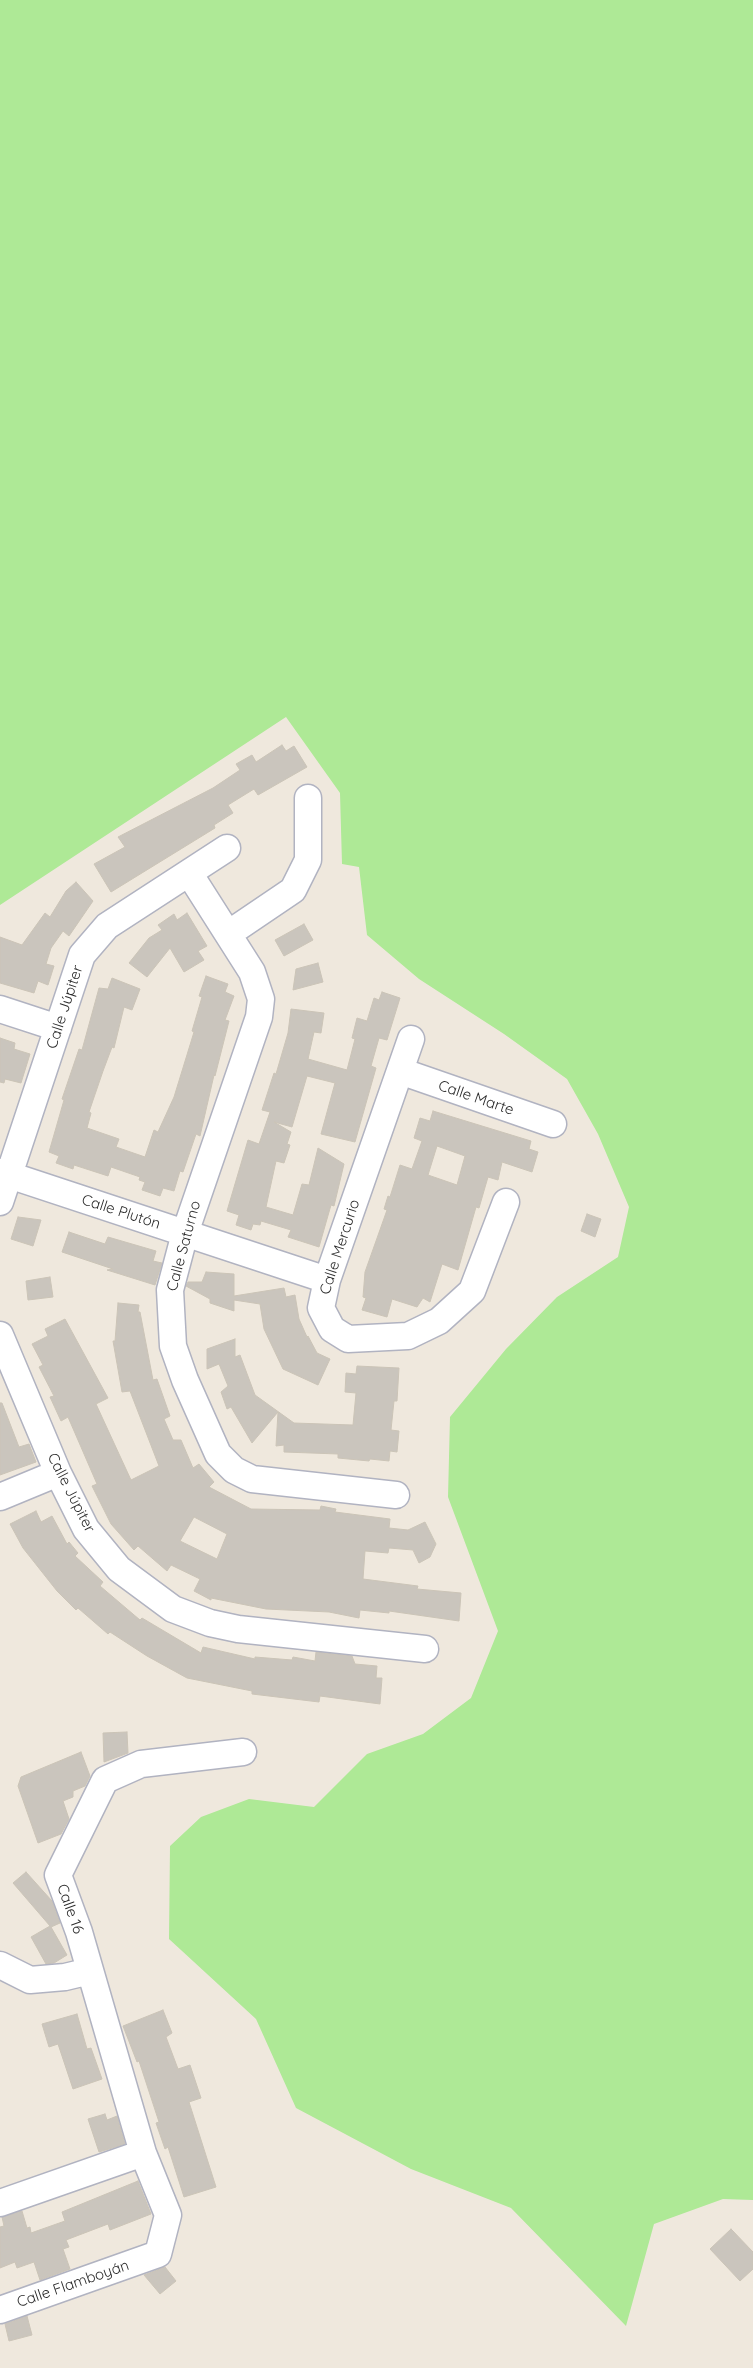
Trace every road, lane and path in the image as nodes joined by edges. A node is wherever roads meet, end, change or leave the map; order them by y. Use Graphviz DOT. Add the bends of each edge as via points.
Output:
graph roads {
  1 [pos="308,798"];
  2 [pos="227,848"];
  3 [pos="189,873"];
  4 [pos="228,934"];
  5 [pos="0,1009"];
  6 [pos="58,1028"];
  7 [pos="411,1039"];
  8 [pos="400,1071"];
  9 [pos="553,1124"];
  10 [pos="5,1173"];
  11 [pos="0,1202"];
  12 [pos="506,1202"];
  13 [pos="185,1234"];
  14 [pos="326,1280"];
  15 [pos="0,1335"];
  16 [pos="58,1473"];
  17 [pos="396,1495"];
  18 [pos="0,1497"];
  19 [pos="424,1648"];
  20 [pos="243,1752"];
  21 [pos="0,1964"];
  22 [pos="90,1971"];
  23 [pos="143,2153"];
  24 [pos="0,2203"];
  25 [pos="146,2259"];
  26 [pos="0,2310"];
  1 -- 4 [label="street" via="308,860 293,890"];
  2 -- 3 [label="street, Calle Júpiter"];
  3 -- 4 [label="street, Calle Saturno"];
  3 -- 6 [label="street, Calle Júpiter" via="107,926 82,955"];
  4 -- 13 [label="street, Calle Saturno" via="252,972 261,999 259,1017"];
  5 -- 6 [label="street"];
  6 -- 10 [label="street, Calle Júpiter"];
  7 -- 8 [label="street, Calle Mercurio"];
  8 -- 9 [label="street, Calle Marte"];
  8 -- 14 [label="street, Calle Mercurio"];
  10 -- 11 [label="street, Calle Júpiter"];
  10 -- 13 [label="street, Calle Plutón"];
  12 -- 14 [label="street, Calle Mercurio" via="472,1291 439,1321 408,1336 348,1338 332,1329 322,1308"];
  13 -- 14 [label="street, Calle Plutón"];
  13 -- 17 [label="street, Calle Saturno" via="170,1290 173,1346 218,1454 234,1470 252,1479"];
  15 -- 16 [label="street, Calle Júpiter"];
  16 -- 18 [label="street"];
  16 -- 19 [label="street, Calle Júpiter" via="86,1529 119,1569 173,1609 238,1629"];
  20 -- 22 [label="street, Calle 16" via="141,1764 105,1780 58,1875"];
  21 -- 22 [label="street" via="30,1980"];
  22 -- 23 [label="street, Calle 16"];
  23 -- 24 [label="street"];
  23 -- 25 [label="street, Calle 16" via="168,2214 158,2254"];
  25 -- 26 [label="street, Calle Flamboyán"];
}
